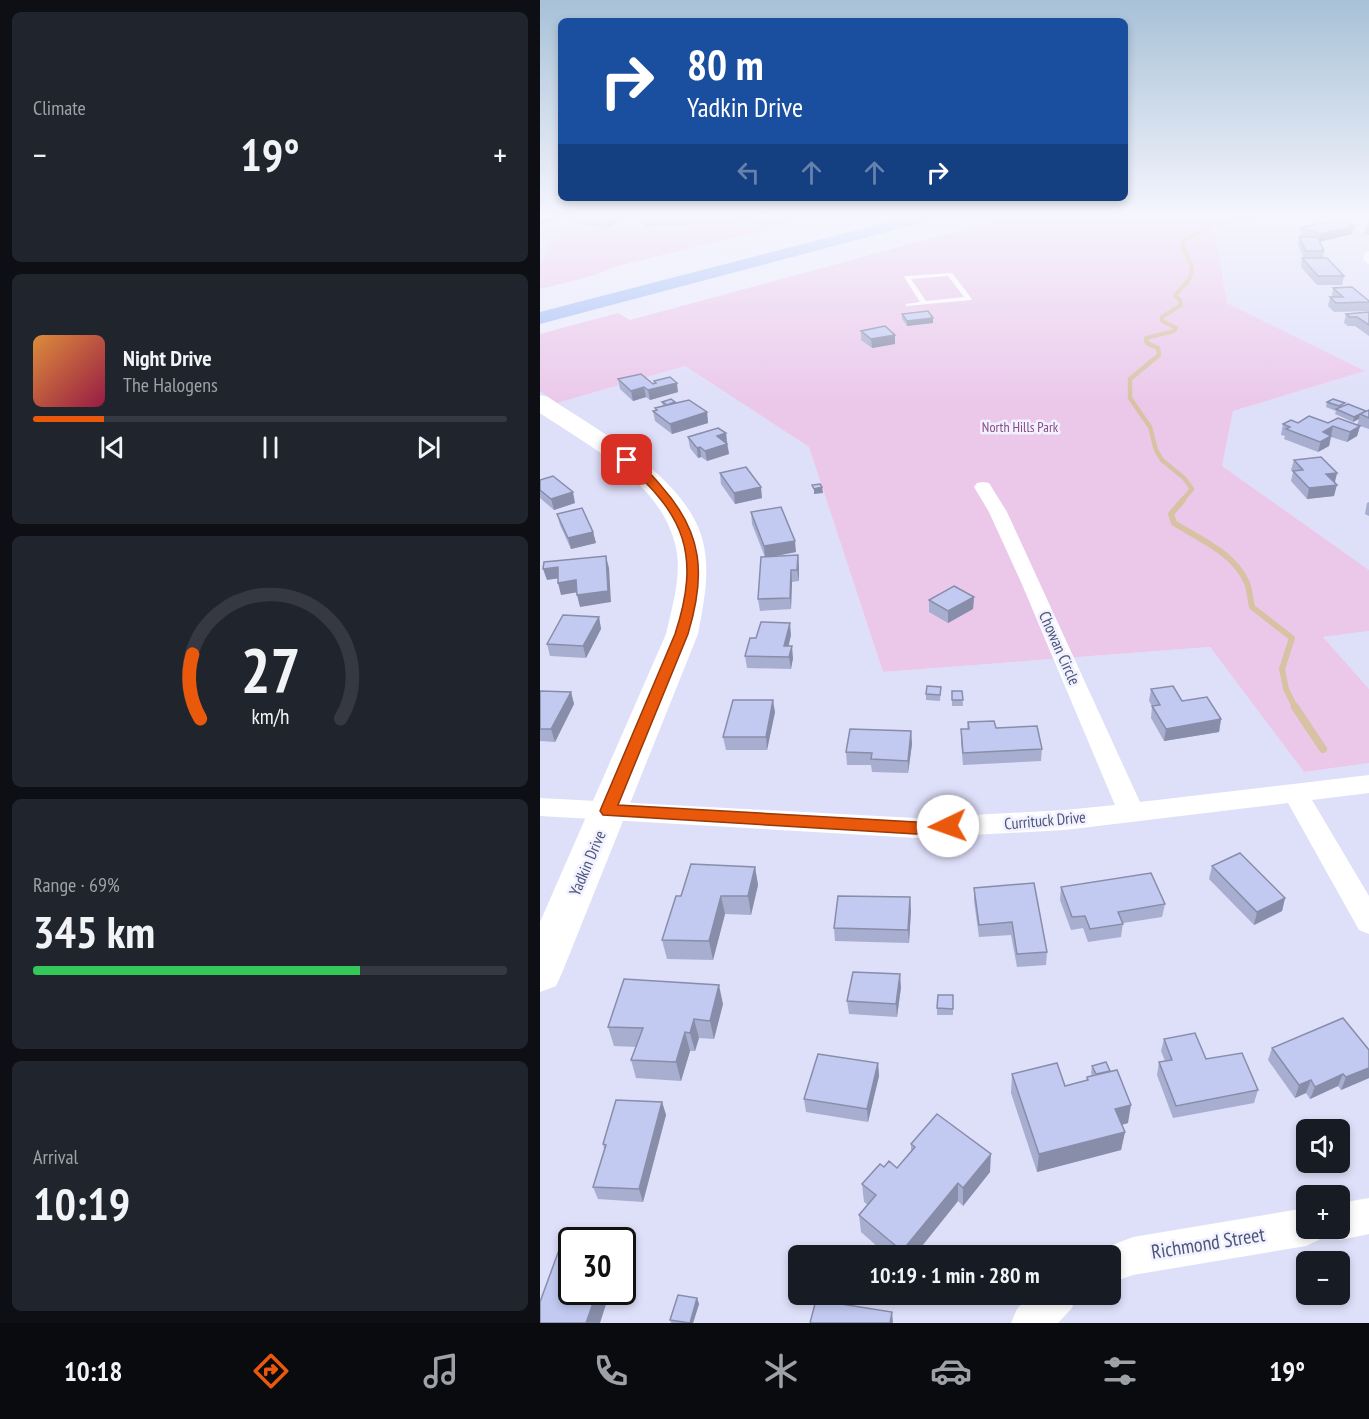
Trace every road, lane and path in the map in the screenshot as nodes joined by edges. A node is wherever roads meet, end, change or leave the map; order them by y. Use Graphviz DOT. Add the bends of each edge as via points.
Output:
graph roads {
  1 [pos="622,279"];
  2 [pos="690,279"];
  3 [pos="908,279"];
  4 [pos="954,279"];
  5 [pos="562,294"];
  6 [pos="924,303"];
  7 [pos="908,304"];
  8 [pos="540,318"];
  9 [pos="545,411"];
  10 [pos="983,487"];
  11 [pos="1369,784"];
  12 [pos="1295,793"];
  13 [pos="540,807"];
  14 [pos="608,811"];
  15 [pos="1131,812"];
  16 [pos="1369,922"];
  17 [pos="540,973"];
  18 [pos="1369,1216"];
  19 [pos="1350,1219"];
  20 [pos="1296,1229"];
  21 [pos="1121,1260"];
  22 [pos="1048,1305"];
  23 [pos="1031,1323"];
  1 -- 5 [label="highway"];
  2 -- 8 [label="highway"];
  3 -- 6 [label="lane"];
  4 -- 6 [label="lane" via="969,299"];
  6 -- 7 [label="lane"];
  9 -- 14 [label="street, Yadkin Drive" via="630,462 664,494 687,532 694,566 689,612 682,634"];
  10 -- 15 [label="street, Chowan Circle" via="1035,592"];
  11 -- 12 [label="street, Currituck Drive"];
  12 -- 15 [label="street, Currituck Drive"];
  12 -- 16 [label="street"];
  13 -- 14 [label="street, Currituck Drive"];
  14 -- 15 [label="street, Currituck Drive" via="916,828 1065,820"];
  14 -- 17 [label="street, Yadkin Drive"];
  18 -- 19 [label="street"];
  20 -- 21 [label="street, Richmond Street"];
  22 -- 23 [label="street"];
}
